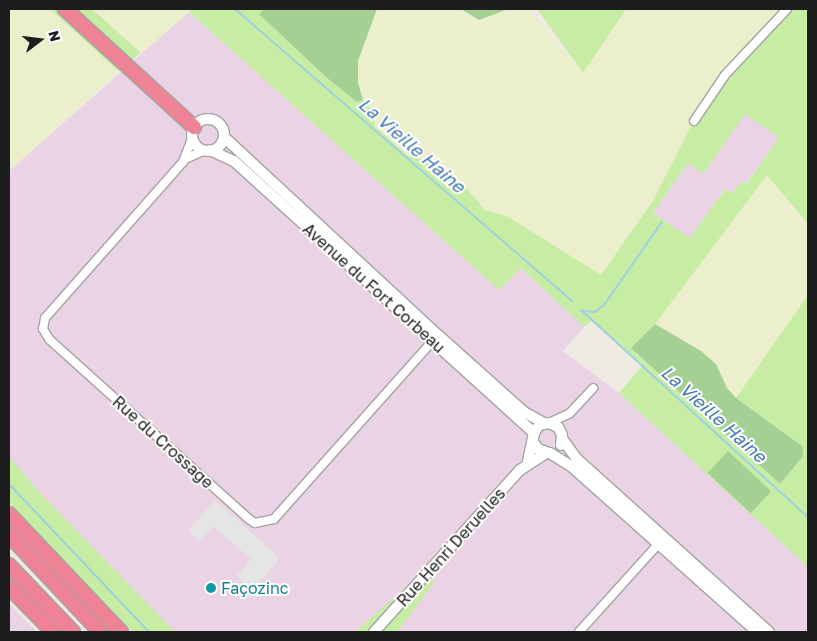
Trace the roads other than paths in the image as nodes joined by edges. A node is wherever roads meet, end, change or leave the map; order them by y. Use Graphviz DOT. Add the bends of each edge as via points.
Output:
graph roads {
  1 [pos="65,9"];
  2 [pos="786,9"];
  3 [pos="694,121"];
  4 [pos="193,132"];
  5 [pos="224,137"];
  6 [pos="208,150"];
  7 [pos="185,159"];
  8 [pos="435,338"];
  9 [pos="593,388"];
  10 [pos="570,413"];
  11 [pos="546,423"];
  12 [pos="533,437"];
  13 [pos="562,437"];
  14 [pos="548,453"];
  15 [pos="528,462"];
  16 [pos="9,514"];
  17 [pos="9,535"];
  18 [pos="661,540"];
  19 [pos="9,564"];
  20 [pos="9,586"];
  21 [pos="24,604"];
  22 [pos="46,632"];
  23 [pos="52,632"];
  24 [pos="73,632"];
  25 [pos="100,632"];
  26 [pos="121,632"];
  27 [pos="374,632"];
  28 [pos="579,632"];
  29 [pos="757,632"];
  30 [pos="770,632"];
  1 -- 4 [label="highway"];
  2 -- 3 [label="street" via="725,75"];
  4 -- 5 [label="street" via="210,119 222,127"];
  4 -- 6 [label="street"];
  4 -- 7 [label="street"];
  5 -- 6 [label="street" via="219,146"];
  5 -- 8 [label="street, Avenue du Fort Corbeau"];
  6 -- 7 [label="street"];
  6 -- 8 [label="street, Avenue du Fort Corbeau" via="234,161"];
  7 -- 8 [label="street, Rue du Crossage" via="45,318 44,329 50,340 249,519 255,523 274,519"];
  8 -- 11 [label="street, Avenue du Fort Corbeau" via="524,412"];
  8 -- 12 [label="street, Avenue du Fort Corbeau"];
  9 -- 10 [label="street"];
  10 -- 11 [label="street"];
  10 -- 13 [label="street"];
  11 -- 12 [label="street"];
  11 -- 13 [label="street, Avenue du Fort Corbeau" via="558,426"];
  12 -- 14 [label="street, Avenue du Fort Corbeau"];
  12 -- 15 [label="street, Rue Henri Deruelles"];
  13 -- 14 [label="street, Rue Henri Deruelles"];
  13 -- 18 [label="street" via="577,459"];
  14 -- 15 [label="street, Rue Henri Deruelles"];
  14 -- 18 [label="street" via="571,466"];
  15 -- 27 [label="street, Rue Henri Deruelles"];
  16 -- 26 [label="highway"];
  17 -- 25 [label="highway"];
  18 -- 28 [label="street"];
  18 -- 29 [label="street"];
  18 -- 30 [label="street"];
  19 -- 24 [label="highway"];
  20 -- 21 [label="highway"];
  21 -- 22 [label="highway"];
  21 -- 23 [label="highway"];
}
